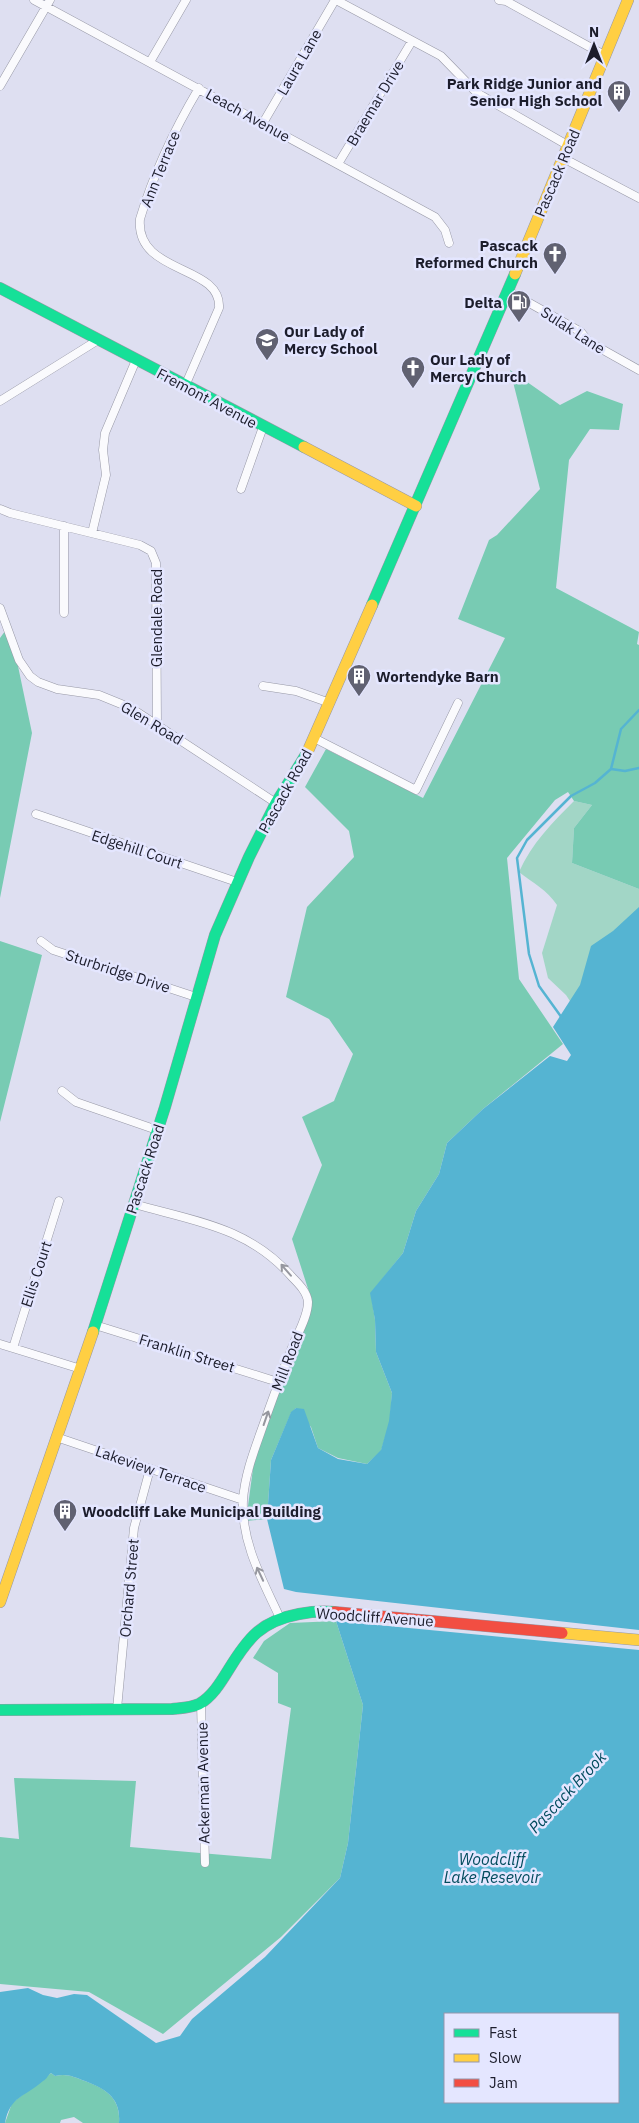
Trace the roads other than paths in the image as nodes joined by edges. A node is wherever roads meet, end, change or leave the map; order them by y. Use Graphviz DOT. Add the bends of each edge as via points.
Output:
graph roads {
  1 [pos="34,0"];
  2 [pos="186,0"];
  3 [pos="336,0"];
  4 [pos="500,0"];
  5 [pos="628,0"];
  6 [pos="48,3"];
  7 [pos="412,41"];
  8 [pos="606,56"];
  9 [pos="150,62"];
  10 [pos="0,86"];
  11 [pos="199,88"];
  12 [pos="263,123"];
  13 [pos="569,146"];
  14 [pos="564,158"];
  15 [pos="338,164"];
  16 [pos="639,198"];
  17 [pos="449,243"];
  18 [pos="0,288"];
  19 [pos="508,291"];
  20 [pos="98,340"];
  21 [pos="136,360"];
  22 [pos="639,370"];
  23 [pos="185,386"];
  24 [pos="0,401"];
  25 [pos="263,427"];
  26 [pos="241,489"];
  27 [pos="416,506"];
  28 [pos="0,509"];
  29 [pos="64,526"];
  30 [pos="92,533"];
  31 [pos="0,608"];
  32 [pos="64,613"];
  33 [pos="263,686"];
  34 [pos="330,703"];
  35 [pos="458,704"];
  36 [pos="157,724"];
  37 [pos="314,738"];
  38 [pos="276,803"];
  39 [pos="36,814"];
  40 [pos="238,882"];
  41 [pos="41,941"];
  42 [pos="196,997"];
  43 [pos="62,1091"];
  44 [pos="157,1130"];
  45 [pos="60,1201"];
  46 [pos="134,1204"];
  47 [pos="95,1325"];
  48 [pos="0,1344"];
  49 [pos="12,1348"];
  50 [pos="81,1369"];
  51 [pos="278,1382"];
  52 [pos="58,1438"];
  53 [pos="150,1469"];
  54 [pos="243,1500"];
  55 [pos="0,1602"];
  56 [pos="280,1618"];
  57 [pos="639,1640"];
  58 [pos="201,1703"];
  59 [pos="118,1709"];
  60 [pos="0,1710"];
  61 [pos="205,1863"];
  1 -- 6 [label="street, Leach Avenue"];
  2 -- 9 [label="street"];
  3 -- 7 [label="street"];
  3 -- 12 [label="street, Laura Lane"];
  4 -- 8 [label="street"];
  5 -- 8 [label="street, Pascack Road"];
  6 -- 9 [label="street, Leach Avenue"];
  6 -- 10 [label="street"];
  7 -- 13 [label="street" via="441,56 489,101"];
  7 -- 15 [label="street, Braemar Drive"];
  8 -- 13 [label="street, Pascack Road"];
  9 -- 11 [label="street, Leach Avenue"];
  11 -- 12 [label="street, Leach Avenue"];
  11 -- 23 [label="street, Ann Terrace" via="156,172 139,227 144,244 154,255 210,285 218,295 219,308"];
  12 -- 15 [label="street, Leach Avenue"];
  13 -- 14 [label="street, Pascack Road"];
  14 -- 16 [label="street"];
  14 -- 19 [label="street, Pascack Road"];
  15 -- 17 [label="street, Leach Avenue" via="435,218 445,230"];
  18 -- 20 [label="street, Fremont Avenue"];
  19 -- 22 [label="street, Sulak Lane" via="581,332 589,342"];
  19 -- 27 [label="street, Pascack Road"];
  20 -- 21 [label="street, Fremont Avenue"];
  20 -- 24 [label="street"];
  21 -- 23 [label="street, Fremont Avenue"];
  21 -- 30 [label="street" via="103,440 106,475"];
  23 -- 25 [label="street, Fremont Avenue"];
  25 -- 26 [label="street"];
  25 -- 27 [label="street, Fremont Avenue"];
  27 -- 34 [label="street, Pascack Road"];
  28 -- 29 [label="street, Glendale Road"];
  29 -- 30 [label="street, Glendale Road"];
  29 -- 32 [label="street"];
  30 -- 36 [label="street, Glendale Road" via="140,545 155,557"];
  31 -- 36 [label="street, Glen Road" via="19,660 38,682 118,702"];
  33 -- 34 [label="street" via="296,691"];
  34 -- 37 [label="street, Pascack Road"];
  35 -- 37 [label="street" via="416,790"];
  36 -- 38 [label="street, Glen Road"];
  37 -- 38 [label="street, Pascack Road"];
  38 -- 40 [label="street, Pascack Road"];
  39 -- 40 [label="street, Edgehill Court"];
  40 -- 42 [label="street, Pascack Road" via="215,934"];
  41 -- 42 [label="street, Sturbridge Drive" via="53,950"];
  42 -- 44 [label="street, Pascack Road"];
  43 -- 44 [label="street" via="76,1102"];
  44 -- 46 [label="street, Pascack Road"];
  45 -- 49 [label="street, Ellis Court"];
  46 -- 47 [label="street, Pascack Road"];
  51 -- 46 [label="street, Mill Road, one-way" via="307,1310 304,1290 269,1253 239,1235"];
  47 -- 50 [label="street, Pascack Road"];
  47 -- 51 [label="street, Franklin Street"];
  48 -- 49 [label="street"];
  49 -- 50 [label="street"];
  50 -- 52 [label="street, Pascack Road"];
  54 -- 51 [label="street, Mill Road, one-way" via="250,1466"];
  52 -- 53 [label="street, Lakeview Terrace"];
  52 -- 55 [label="street, Pascack Road"];
  53 -- 54 [label="street, Lakeview Terrace"];
  53 -- 59 [label="street, Orchard Street" via="134,1528"];
  56 -- 54 [label="street, Mill Road, one-way" via="250,1550"];
  56 -- 57 [label="street, Woodcliff Avenue" via="327,1611"];
  56 -- 58 [label="street, Woodcliff Avenue" via="252,1636"];
  58 -- 59 [label="street" via="172,1709"];
  58 -- 61 [label="street, Ackerman Avenue"];
  59 -- 60 [label="street"];
}
